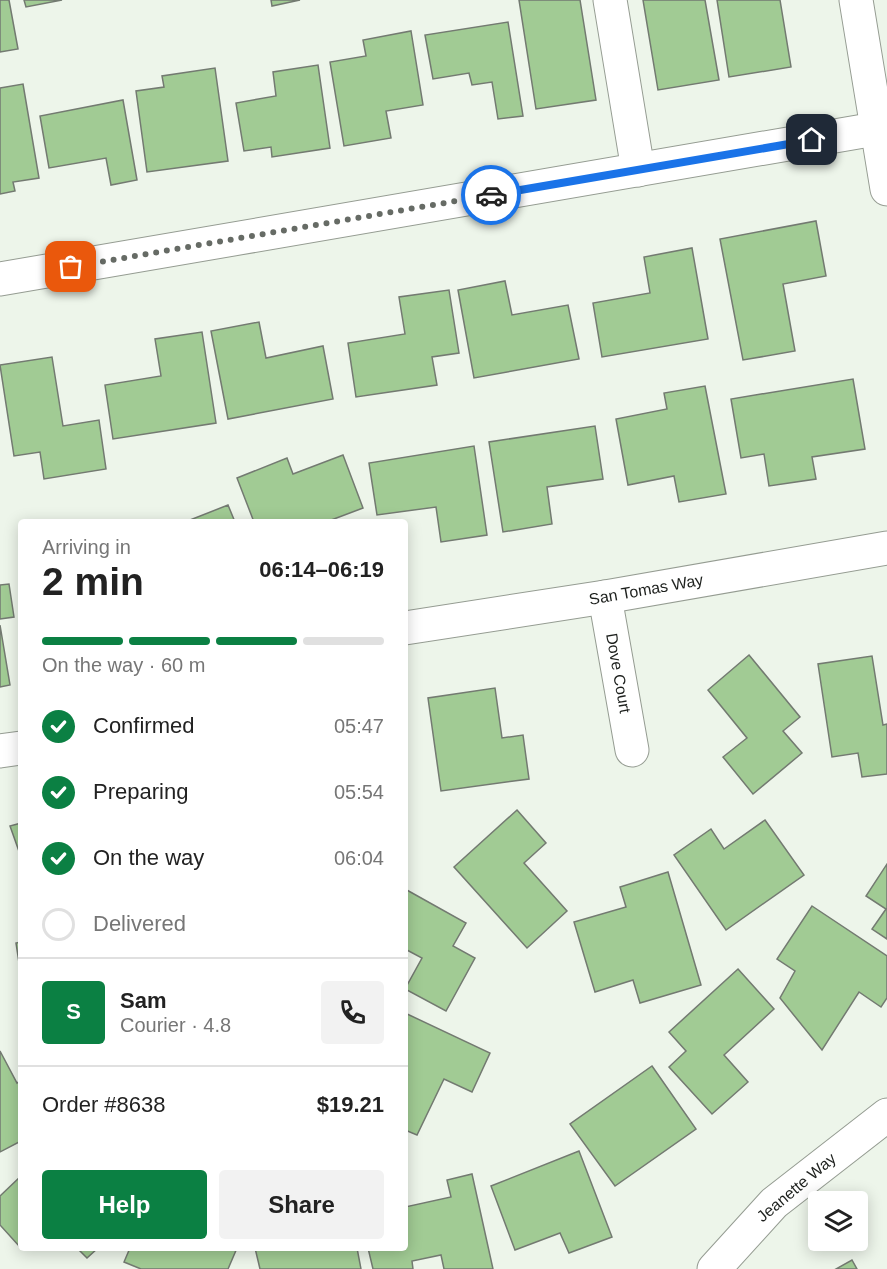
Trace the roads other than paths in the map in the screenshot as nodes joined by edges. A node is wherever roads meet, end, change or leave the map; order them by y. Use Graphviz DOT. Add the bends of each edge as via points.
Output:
graph roads {
  1 [pos="610,0"];
  2 [pos="856,0"];
  3 [pos="882,128"];
  4 [pos="638,170"];
  5 [pos="887,189"];
  6 [pos="0,279"];
  7 [pos="887,548"];
  8 [pos="605,597"];
  9 [pos="408,628"];
  10 [pos="18,748"];
  11 [pos="632,750"];
  12 [pos="0,751"];
  13 [pos="884,1122"];
  14 [pos="714,1269"];
  1 -- 4 [label="street"];
  2 -- 3 [label="street"];
  3 -- 4 [label="street"];
  3 -- 5 [label="street"];
  4 -- 6 [label="street"];
  7 -- 8 [label="street, San Tomas Way"];
  8 -- 9 [label="street, San Tomas Way"];
  8 -- 11 [label="street, Dove Court"];
  10 -- 12 [label="street"];
  13 -- 14 [label="street, Jeanette Way" via="774,1203"];
}
